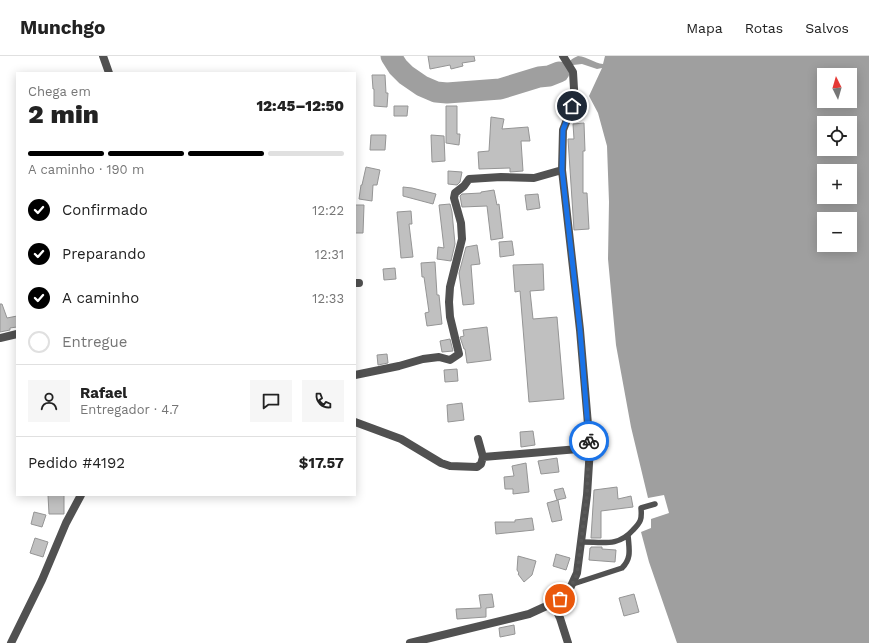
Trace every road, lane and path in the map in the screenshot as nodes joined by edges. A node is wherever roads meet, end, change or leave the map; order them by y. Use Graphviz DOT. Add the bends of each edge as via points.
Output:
graph roads {
  1 [pos="103,56"];
  2 [pos="563,56"];
  3 [pos="109,72"];
  4 [pos="562,170"];
  5 [pos="16,334"];
  6 [pos="0,338"];
  7 [pos="356,375"];
  8 [pos="356,422"];
  9 [pos="478,439"];
  10 [pos="590,448"];
  11 [pos="483,457"];
  12 [pos="80,496"];
  13 [pos="655,504"];
  14 [pos="628,535"];
  15 [pos="582,542"];
  16 [pos="573,584"];
  17 [pos="553,603"];
  18 [pos="10,643"];
  19 [pos="410,643"];
  20 [pos="568,643"];
  1 -- 3 [label="street"];
  2 -- 4 [label="street" via="573,72 574,89 572,106 563,130"];
  4 -- 7 [label="street" via="534,178 469,179 455,193 454,198 462,239 450,287 449,302 459,354 450,360 439,357 415,360"];
  4 -- 10 [label="street"];
  5 -- 6 [label="street"];
  8 -- 11 [label="street" via="401,439 450,466 477,467 482,464"];
  9 -- 11 [label="street"];
  10 -- 11 [label="street"];
  10 -- 15 [label="street"];
  12 -- 18 [label="street"];
  13 -- 14 [label="lane" via="641,508 640,523"];
  14 -- 15 [label="lane" via="611,543"];
  14 -- 16 [label="lane" via="630,554 622,568"];
  15 -- 16 [label="street"];
  16 -- 17 [label="street" via="567,595"];
  17 -- 19 [label="street" via="529,614"];
  17 -- 20 [label="street"];
}
